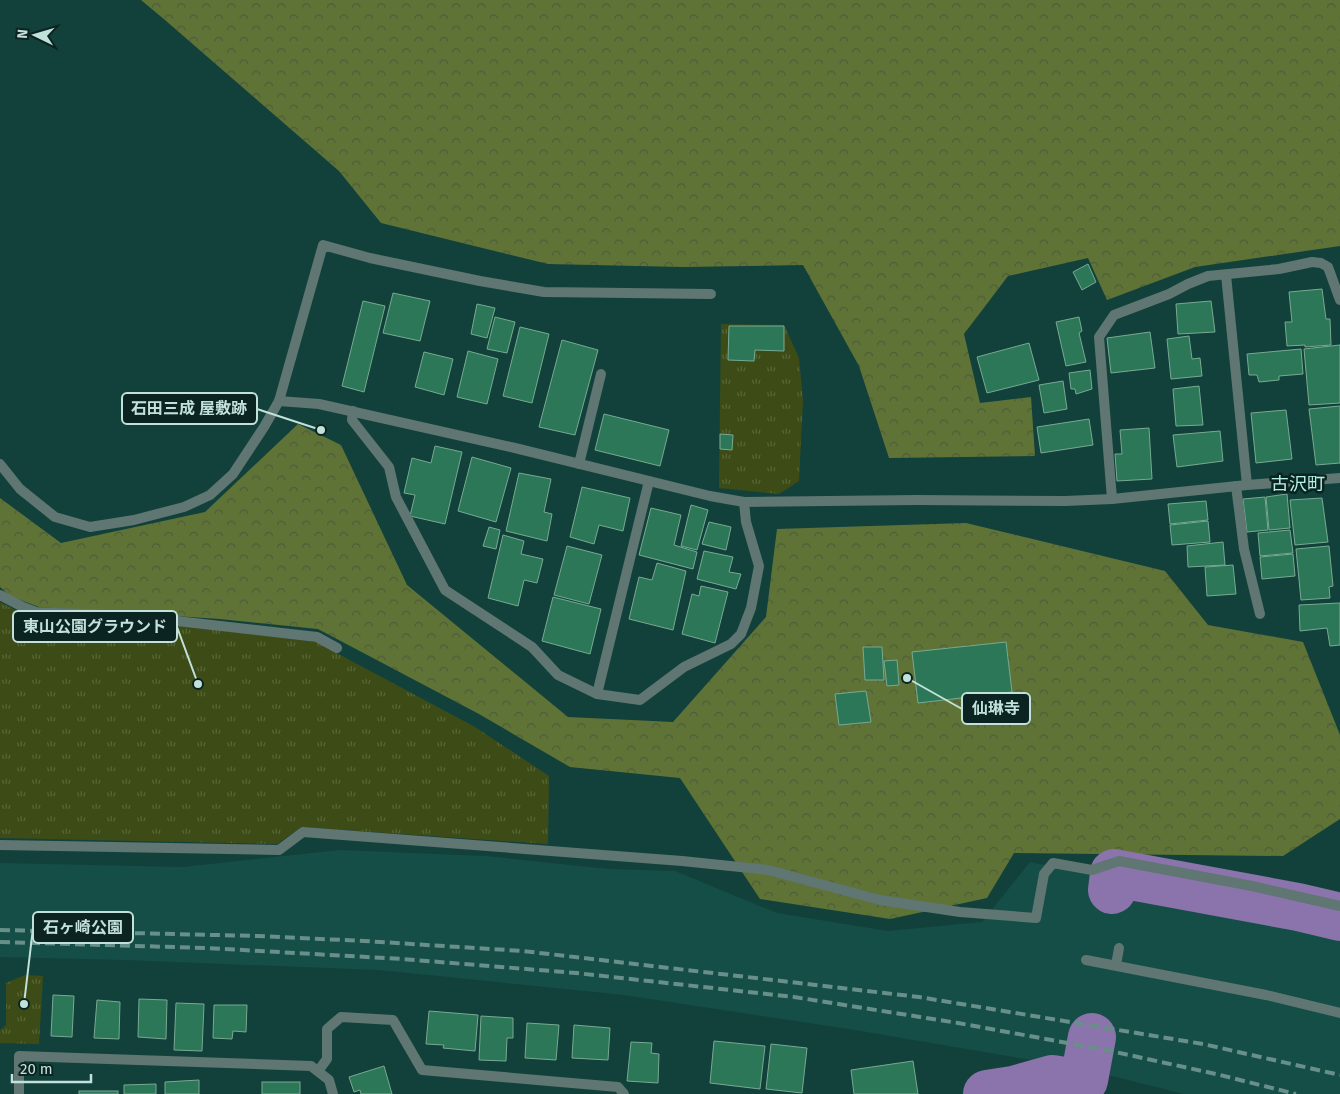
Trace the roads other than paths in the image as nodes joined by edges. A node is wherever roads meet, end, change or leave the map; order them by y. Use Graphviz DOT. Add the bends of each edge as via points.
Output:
graph roads {
  1 [pos="1226,275"];
  2 [pos="711,294"];
  3 [pos="1340,300"];
  4 [pos="601,374"];
  5 [pos="279,401"];
  6 [pos="353,411"];
  7 [pos="0,464"];
  8 [pos="579,464"];
  9 [pos="1340,478"];
  10 [pos="648,481"];
  11 [pos="1242,486"];
  12 [pos="1112,500"];
  13 [pos="744,502"];
  14 [pos="0,595"];
  15 [pos="1260,614"];
  16 [pos="337,648"];
  17 [pos="597,694"];
  18 [pos="0,845"];
  19 [pos="1340,906"];
  20 [pos="1119,948"];
  21 [pos="1086,960"];
  22 [pos="1116,965"];
  23 [pos="1340,1013"];
  24 [pos="318,1071"];
  25 [pos="19,1094"];
  26 [pos="333,1094"];
  27 [pos="624,1094"];
  1 -- 3 [label="street" via="1321,263 1328,267"];
  1 -- 11 [label="street"];
  1 -- 12 [label="street" via="1208,276 1114,315 1099,336"];
  2 -- 5 [label="street" via="544,292 370,258 323,245"];
  4 -- 8 [label="street"];
  5 -- 6 [label="street"];
  5 -- 7 [label="street" via="234,474 210,495 184,507 134,520 90,526 55,518 20,489"];
  6 -- 8 [label="street"];
  6 -- 17 [label="street" via="352,420 389,467 396,497 445,590 532,647 558,675"];
  8 -- 10 [label="street"];
  9 -- 11 [label="street"];
  10 -- 13 [label="street"];
  10 -- 17 [label="street"];
  11 -- 12 [label="street"];
  11 -- 15 [label="street" via="1244,549"];
  12 -- 13 [label="street"];
  13 -- 17 [label="street" via="746,522 759,566 751,608 741,634 731,644 684,667 640,700"];
  14 -- 16 [label="street" via="36,612 133,616 317,637"];
  18 -- 19 [label="street" via="280,850 303,832 768,870 880,900 960,912 1036,918 1044,874 1053,863 1092,870 1119,861"];
  20 -- 22 [label="street"];
  21 -- 22 [label="street"];
  22 -- 23 [label="street"];
  24 -- 25 [label="street" via="311,1066 19,1056"];
  24 -- 26 [label="street" via="329,1080"];
  24 -- 27 [label="street" via="326,1059 327,1029 341,1016 393,1020 422,1070 618,1087"];
}
